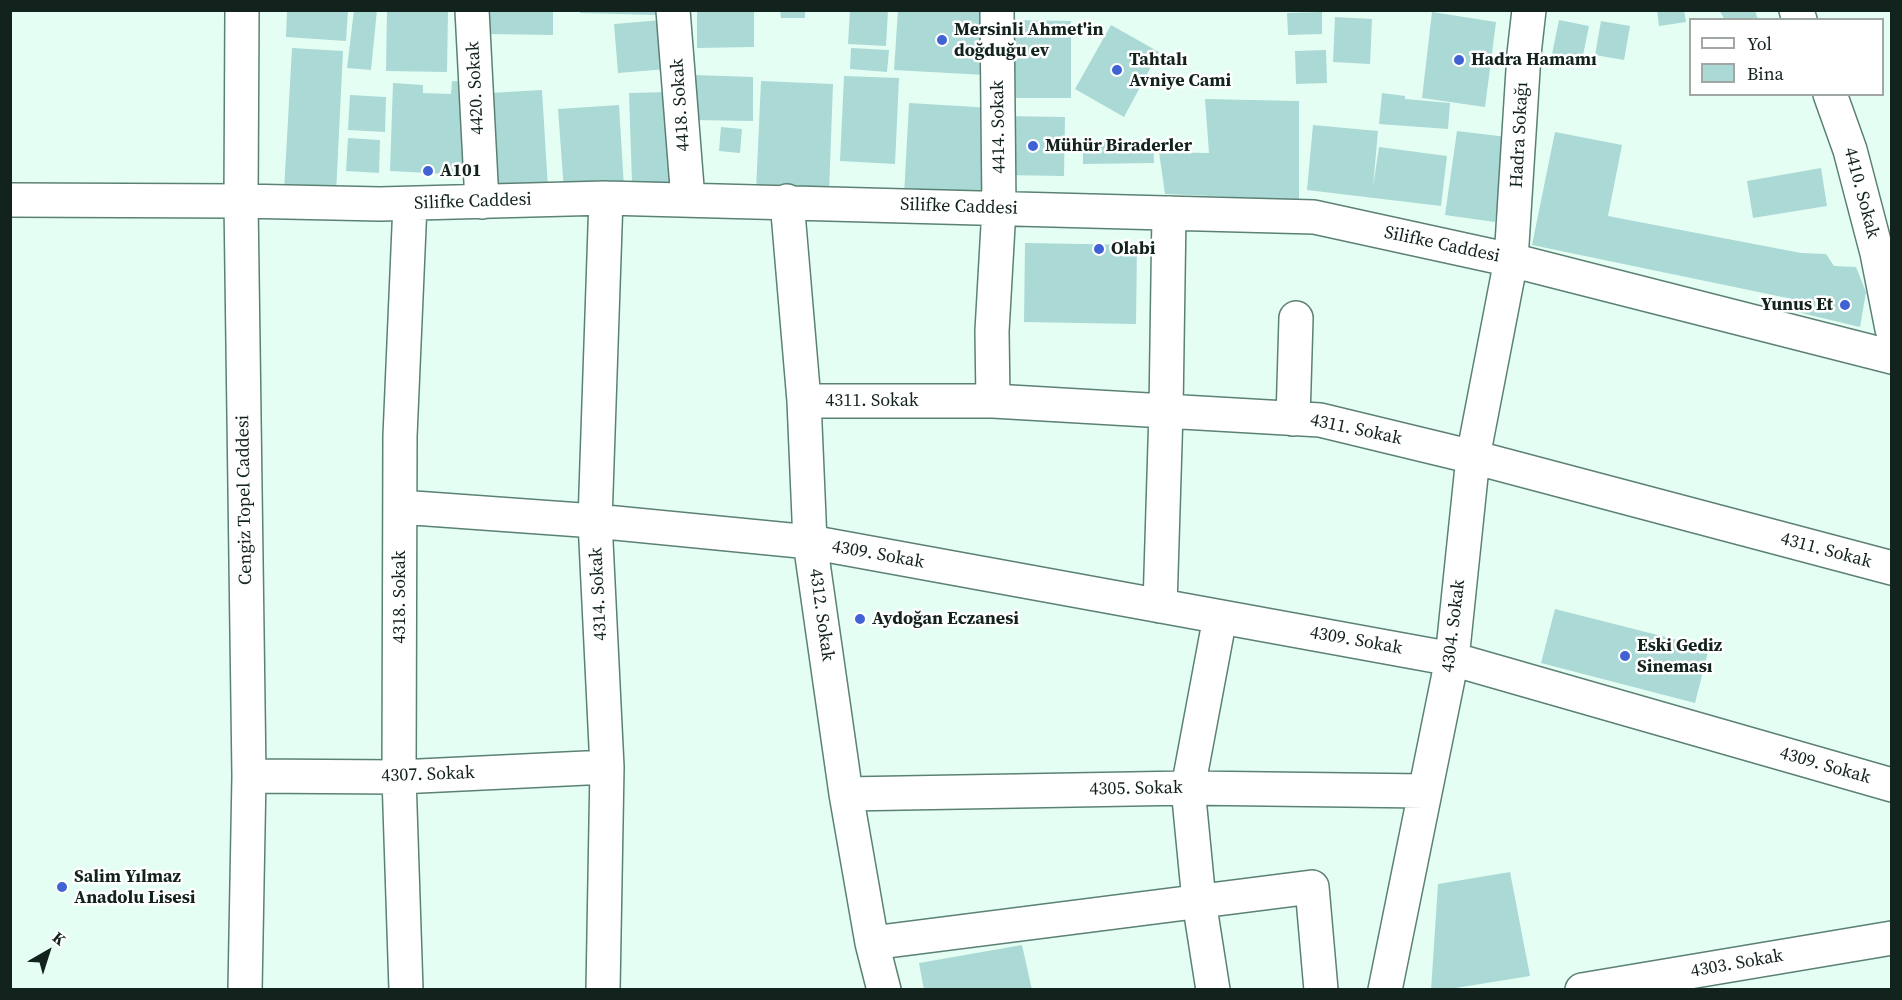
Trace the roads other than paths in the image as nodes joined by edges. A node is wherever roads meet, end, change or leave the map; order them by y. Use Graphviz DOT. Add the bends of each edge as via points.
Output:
graph roads {
  1 [pos="242,10"];
  2 [pos="472,10"];
  3 [pos="673,10"];
  4 [pos="997,10"];
  5 [pos="1529,10"];
  6 [pos="1831,96"];
  7 [pos="606,198"];
  8 [pos="10,200"];
  9 [pos="688,200"];
  10 [pos="241,201"];
  11 [pos="787,201"];
  12 [pos="482,202"];
  13 [pos="410,204"];
  14 [pos="999,208"];
  15 [pos="1168,213"];
  16 [pos="1511,260"];
  17 [pos="1296,318"];
  18 [pos="1892,329"];
  19 [pos="1892,357"];
  20 [pos="804,401"];
  21 [pos="993,401"];
  22 [pos="1166,411"];
  23 [pos="1293,418"];
  24 [pos="1473,456"];
  25 [pos="400,507"];
  26 [pos="595,521"];
  27 [pos="810,542"];
  28 [pos="1892,568"];
  29 [pos="1160,606"];
  30 [pos="1220,617"];
  31 [pos="1452,659"];
  32 [pos="607,767"];
  33 [pos="249,776"];
  34 [pos="399,777"];
  35 [pos="1892,785"];
  36 [pos="1188,788"];
  37 [pos="1425,791"];
  38 [pos="846,794"];
  39 [pos="1199,901"];
  40 [pos="1892,938"];
  41 [pos="872,943"];
  42 [pos="245,990"];
  43 [pos="406,990"];
  44 [pos="603,990"];
  45 [pos="884,990"];
  46 [pos="1213,990"];
  47 [pos="1322,990"];
  48 [pos="1385,990"];
  49 [pos="1582,990"];
  1 -- 10 [label="street, Cengiz Topel Caddesi"];
  2 -- 12 [label="street, 4420. Sokak"];
  3 -- 9 [label="street, 4418. Sokak"];
  4 -- 14 [label="street, 4414. Sokak"];
  5 -- 16 [label="street, Hadra Sokağı"];
  6 -- 18 [label="street, 4410. Sokak" via="1850,150"];
  7 -- 9 [label="street, Silifke Caddesi"];
  7 -- 12 [label="street, Silifke Caddesi"];
  7 -- 26 [label="street, 4314. Sokak"];
  8 -- 10 [label="street, Silifke Caddesi"];
  9 -- 11 [label="street, Silifke Caddesi"];
  10 -- 13 [label="street, Silifke Caddesi"];
  10 -- 33 [label="street, Cengiz Topel Caddesi"];
  11 -- 14 [label="street, Silifke Caddesi"];
  11 -- 20 [label="street, 4312. Sokak"];
  12 -- 13 [label="street, Silifke Caddesi"];
  13 -- 25 [label="street, 4318. Sokak"];
  14 -- 15 [label="street, Silifke Caddesi"];
  14 -- 21 [label="street, 4414. Sokak" via="992,331"];
  15 -- 16 [label="street, Silifke Caddesi" via="1314,217"];
  15 -- 22 [label="street"];
  16 -- 19 [label="street, Silifke Caddesi"];
  16 -- 24 [label="street, 4304. Sokak"];
  17 -- 23 [label="street"];
  20 -- 21 [label="street, 4311. Sokak"];
  20 -- 27 [label="street, 4312. Sokak"];
  21 -- 22 [label="street, 4311. Sokak"];
  22 -- 23 [label="street, 4311. Sokak"];
  22 -- 29 [label="street"];
  23 -- 24 [label="street, 4311. Sokak" via="1320,420"];
  24 -- 28 [label="street, 4311. Sokak"];
  24 -- 31 [label="street, 4304. Sokak"];
  25 -- 26 [label="street, 4309. Sokak"];
  25 -- 34 [label="street, 4318. Sokak"];
  26 -- 27 [label="street, 4309. Sokak"];
  26 -- 32 [label="street, 4314. Sokak"];
  27 -- 29 [label="street, 4309. Sokak"];
  27 -- 38 [label="street, 4312. Sokak"];
  29 -- 30 [label="street, 4309. Sokak"];
  30 -- 31 [label="street, 4309. Sokak"];
  30 -- 36 [label="street"];
  31 -- 35 [label="street, 4309. Sokak"];
  31 -- 37 [label="street, 4304. Sokak"];
  32 -- 34 [label="street, 4307. Sokak"];
  32 -- 44 [label="street, 4314. Sokak"];
  33 -- 34 [label="street, 4307. Sokak"];
  33 -- 42 [label="street, Cengiz Topel Caddesi"];
  34 -- 43 [label="street, 4318. Sokak"];
  36 -- 37 [label="street, 4305. Sokak"];
  36 -- 38 [label="street, 4305. Sokak"];
  36 -- 39 [label="street"];
  37 -- 48 [label="street, 4304. Sokak"];
  38 -- 41 [label="street, 4312. Sokak"];
  39 -- 41 [label="street"];
  39 -- 46 [label="street"];
  39 -- 47 [label="street" via="1312,887"];
  40 -- 49 [label="street, 4303. Sokak"];
  41 -- 45 [label="street, 4312. Sokak"];
}
